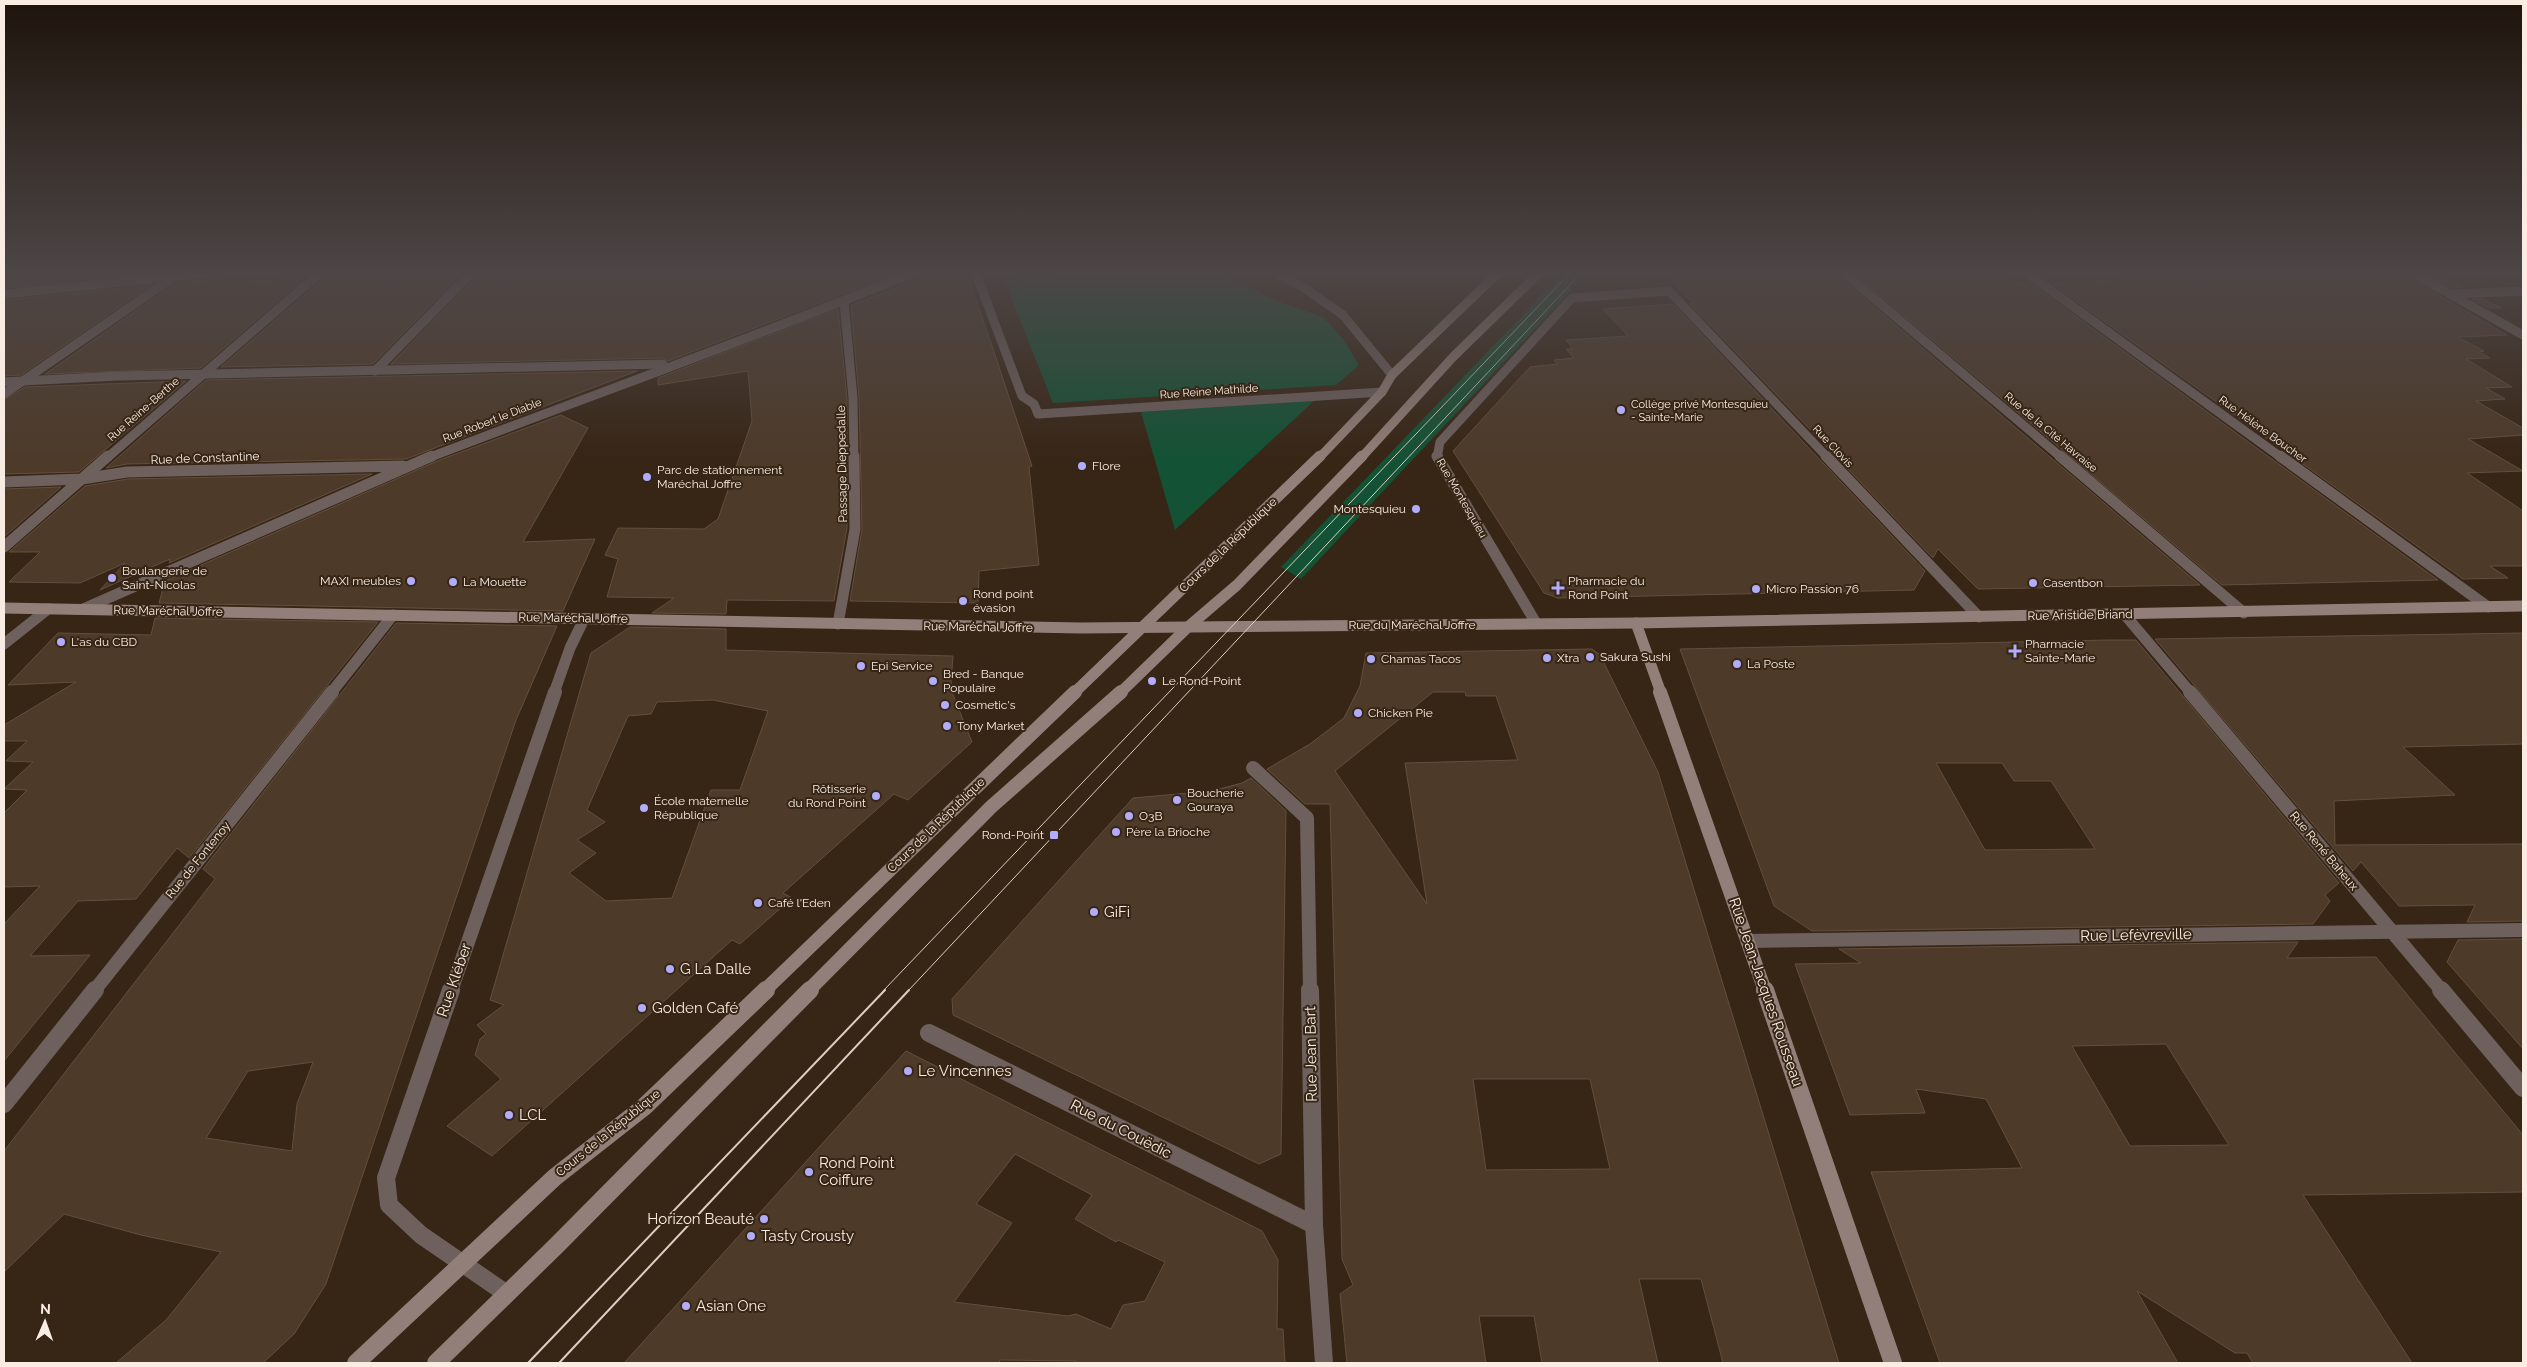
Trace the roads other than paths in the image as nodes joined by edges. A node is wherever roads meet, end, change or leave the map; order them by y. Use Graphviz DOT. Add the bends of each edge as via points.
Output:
graph roads {
  1 [pos="91,335"];
  2 [pos="247,335"];
  3 [pos="410,335"];
  4 [pos="753,335"];
  5 [pos="847,335"];
  6 [pos="999,335"];
  7 [pos="1359,335"];
  8 [pos="1434,335"];
  9 [pos="1476,335"];
  10 [pos="1538,335"];
  11 [pos="1711,335"];
  12 [pos="1917,335"];
  13 [pos="2112,335"];
  14 [pos="675,364"];
  15 [pos="375,371"];
  16 [pos="201,374"];
  17 [pos="1392,375"];
  18 [pos="25,381"];
  19 [pos="4,382"];
  20 [pos="1382,392"];
  21 [pos="4,394"];
  22 [pos="407,466"];
  23 [pos="82,479"];
  24 [pos="4,482"];
  25 [pos="4,547"];
  26 [pos="2523,606"];
  27 [pos="2488,607"];
  28 [pos="4,608"];
  29 [pos="48,609"];
  30 [pos="83,609"];
  31 [pos="2244,613"];
  32 [pos="393,615"];
  33 [pos="2125,615"];
  34 [pos="1979,617"];
  35 [pos="584,618"];
  36 [pos="1636,622"];
  37 [pos="838,624"];
  38 [pos="1536,624"];
  39 [pos="1188,627"];
  40 [pos="1142,628"];
  41 [pos="4,645"];
  42 [pos="1253,768"];
  43 [pos="2523,930"];
  44 [pos="2392,932"];
  45 [pos="1748,941"];
  46 [pos="929,1033"];
  47 [pos="2523,1088"];
  48 [pos="4,1104"];
  49 [pos="1314,1225"];
  50 [pos="463,1264"];
  51 [pos="507,1294"];
  52 [pos="356,1363"];
  53 [pos="436,1363"];
  54 [pos="1324,1363"];
  55 [pos="1893,1363"];
  1 -- 18 [label="street"];
  2 -- 16 [label="street, Rue Reine-Berthe"];
  3 -- 15 [label="street"];
  4 -- 14 [label="street, Rue Robert le Diable"];
  5 -- 37 [label="street, Passage Dieppedalle" via="853,398 855,529"];
  6 -- 20 [label="street, Rue Reine Mathilde" via="1022,396 1034,404 1038,414"];
  7 -- 17 [label="street"];
  8 -- 17 [label="main road, Cours de la République"];
  9 -- 39 [label="main road, Cours de la République" via="1392,427 1237,585"];
  10 -- 38 [label="street, Rue Montesquieu" via="1440,442 1437,458"];
  11 -- 34 [label="street, Rue Clovis"];
  12 -- 31 [label="street, Rue de la Cité Havraise"];
  13 -- 27 [label="street, Rue Hélène Boucher"];
  14 -- 15 [label="street"];
  14 -- 22 [label="street, Rue Robert le Diable"];
  15 -- 16 [label="street"];
  16 -- 18 [label="street"];
  16 -- 23 [label="street, Rue Reine-Berthe"];
  17 -- 20 [label="main road, Cours de la République"];
  18 -- 19 [label="street"];
  18 -- 21 [label="street"];
  20 -- 40 [label="main road, Cours de la République" via="1329,448"];
  22 -- 23 [label="street, Rue de Constantine" via="127,472"];
  22 -- 30 [label="street, Rue Robert le Diable"];
  23 -- 24 [label="street, Rue de Constantine"];
  23 -- 25 [label="street, Rue Reine-Berthe"];
  26 -- 27 [label="main road, Rue Aristide Briand"];
  27 -- 31 [label="main road, Rue Aristide Briand"];
  28 -- 29 [label="main road, Rue Maréchal Joffre"];
  29 -- 30 [label="main road, Rue Maréchal Joffre"];
  29 -- 41 [label="street"];
  30 -- 32 [label="main road, Rue Maréchal Joffre"];
  31 -- 33 [label="main road, Rue Aristide Briand"];
  32 -- 35 [label="main road, Rue Maréchal Joffre"];
  32 -- 48 [label="street, Rue de Fontenoy"];
  33 -- 34 [label="main road, Rue Aristide Briand"];
  33 -- 44 [label="street, Rue René Baheux"];
  34 -- 36 [label="main road, Rue Aristide Briand"];
  35 -- 37 [label="main road, Rue Maréchal Joffre"];
  35 -- 50 [label="street, Rue Kléber" via="570,648 386,1178 388,1205 421,1236"];
  36 -- 38 [label="main road, Rue du Maréchal Joffre"];
  36 -- 45 [label="main road, Rue Jean-Jacques Rousseau"];
  37 -- 40 [label="main road, Rue Maréchal Joffre"];
  38 -- 39 [label="main road, Rue du Maréchal Joffre"];
  39 -- 40 [label="main road, Rue du Maréchal Joffre"];
  39 -- 51 [label="main road, Cours de la République" via="1099,714 991,807"];
  40 -- 50 [label="main road, Cours de la République" via="644,1106 555,1177"];
  42 -- 49 [label="street, Rue Jean Bart" via="1308,818"];
  43 -- 44 [label="street, Rue Lefèvreville"];
  44 -- 45 [label="street, Rue Lefèvreville"];
  44 -- 47 [label="street, Rue René Baheux"];
  45 -- 55 [label="main road, Rue Jean-Jacques Rousseau"];
  46 -- 49 [label="street, Rue du Couëdic"];
  49 -- 54 [label="street, Rue Jean Bart"];
  50 -- 51 [label="street, Rue Kléber"];
  50 -- 52 [label="main road, Cours de la République"];
  51 -- 53 [label="main road, Cours de la République"];
}
